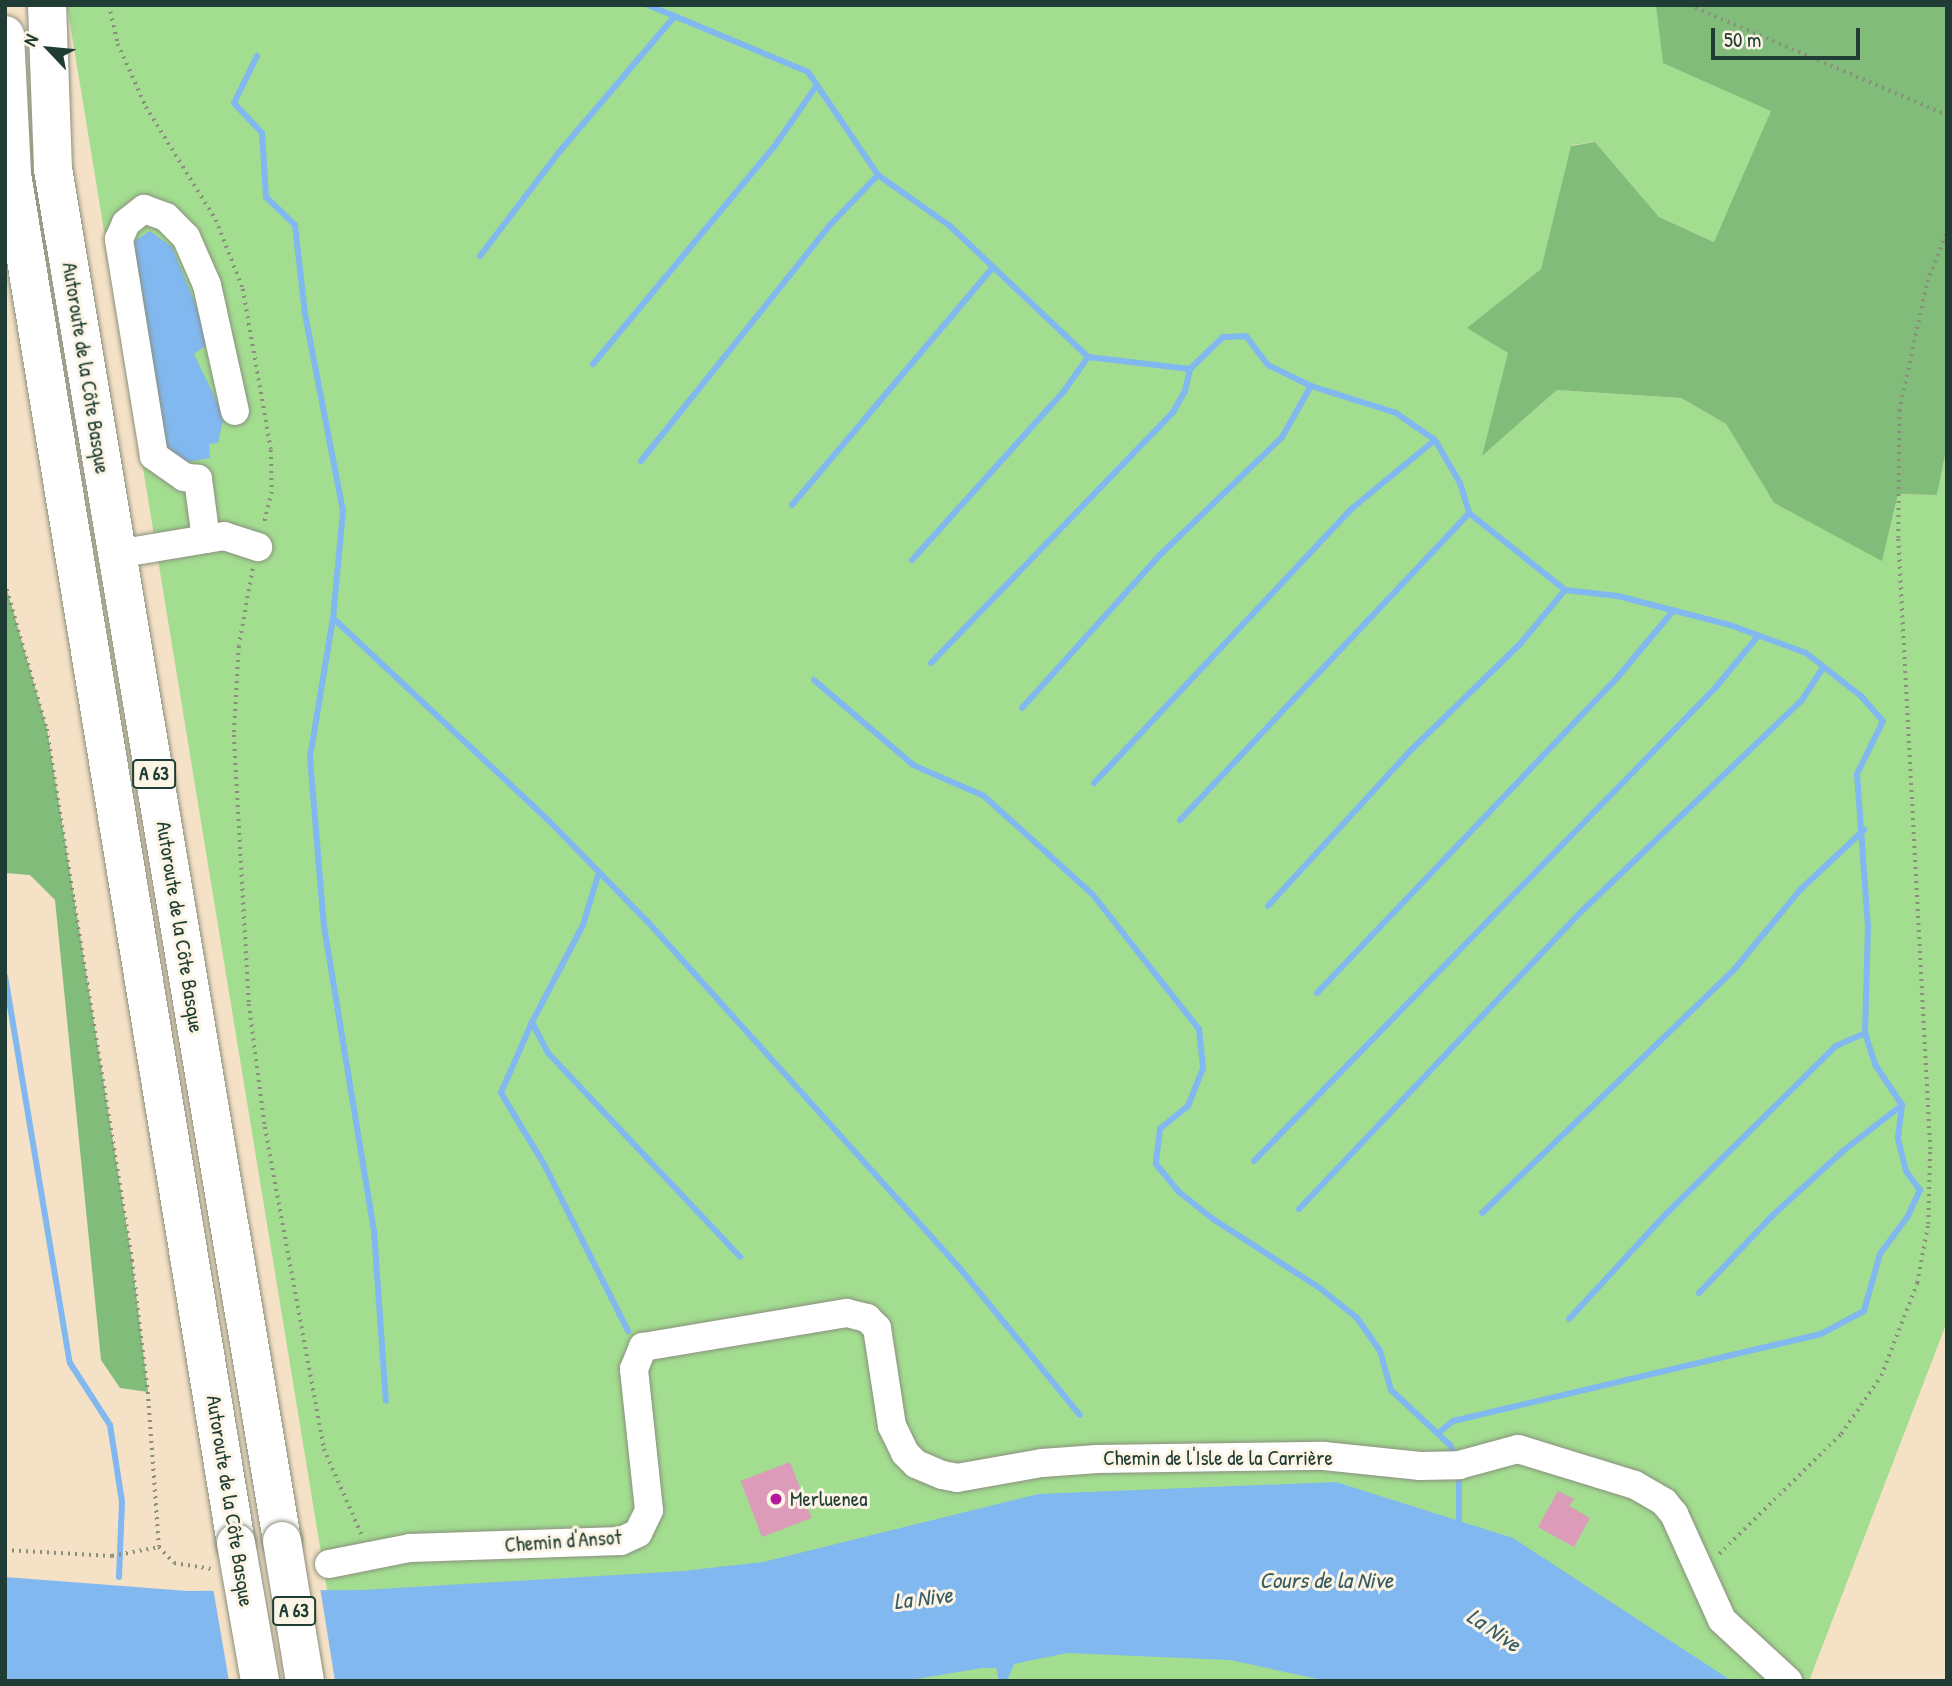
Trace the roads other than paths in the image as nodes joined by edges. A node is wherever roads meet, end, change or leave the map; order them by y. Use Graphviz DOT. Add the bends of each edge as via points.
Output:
graph roads {
  1 [pos="47,5"];
  2 [pos="5,35"];
  3 [pos="235,411"];
  4 [pos="206,539"];
  5 [pos="258,547"];
  6 [pos="117,554"];
  7 [pos="653,1344"];
  8 [pos="329,1563"];
  9 [pos="260,1681"];
  10 [pos="305,1681"];
  11 [pos="1788,1681"];
  1 -- 6 [label="highway, Autoroute de la Côte Basque / A 63" via="53,169"];
  2 -- 9 [label="highway, Autoroute de la Côte Basque / A 63, bridge" via="12,174"];
  3 -- 4 [label="street" via="208,285 186,237 166,217 144,209 125,223 118,239 154,456 184,477 198,479"];
  4 -- 5 [label="street" via="224,536"];
  4 -- 6 [label="street"];
  6 -- 10 [label="highway, Autoroute de la Côte Basque / A 63, bridge"];
  7 -- 8 [label="street, Chemin d'Ansot" via="636,1356 634,1369 649,1510 638,1533 621,1541 371,1552"];
  7 -- 11 [label="street, Chemin de l'Isle de la Carrière" via="826,1315 867,1318 881,1340 892,1426 905,1453 929,1471 957,1478 1097,1459 1324,1456 1420,1466 1478,1463 1518,1449 1531,1451 1635,1485 1664,1502 1729,1628"];
}
